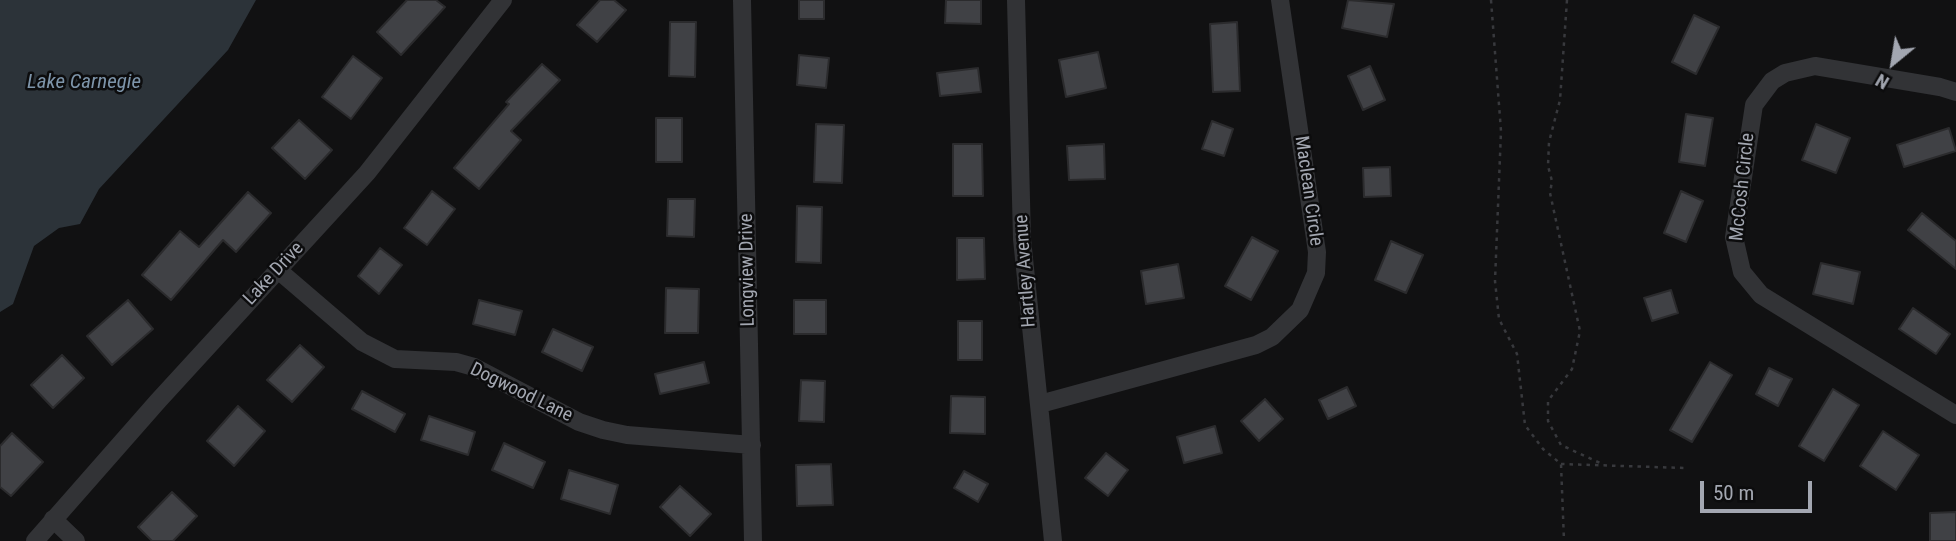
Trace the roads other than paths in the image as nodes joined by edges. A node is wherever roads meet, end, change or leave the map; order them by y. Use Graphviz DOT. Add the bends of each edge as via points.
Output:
graph roads {
  1 [pos="503,0"];
  2 [pos="742,0"];
  3 [pos="1016,0"];
  4 [pos="1280,0"];
  5 [pos="1956,92"];
  6 [pos="278,270"];
  7 [pos="1040,404"];
  8 [pos="1956,415"];
  9 [pos="752,445"];
  10 [pos="53,519"];
  11 [pos="35,541"];
  12 [pos="76,541"];
  13 [pos="753,541"];
  14 [pos="1053,541"];
  1 -- 6 [label="street, Lake Drive" via="367,173"];
  2 -- 9 [label="street, Longview Drive"];
  3 -- 7 [label="street, Hartley Avenue" via="1022,239"];
  4 -- 7 [label="street, Maclean Circle" via="1317,252 1316,273 1300,310 1272,337 1256,345"];
  5 -- 8 [label="street, McCosh Circle" via="1815,66 1778,77 1762,93 1751,119 1734,237 1742,272 1761,295"];
  6 -- 9 [label="street, Dogwood Lane" via="362,342 386,355 474,367 603,430"];
  6 -- 10 [label="street, Lake Drive"];
  7 -- 14 [label="street, Hartley Avenue"];
  9 -- 13 [label="street, Longview Drive"];
  10 -- 11 [label="street, Lake Drive"];
  10 -- 12 [label="street"];
}
